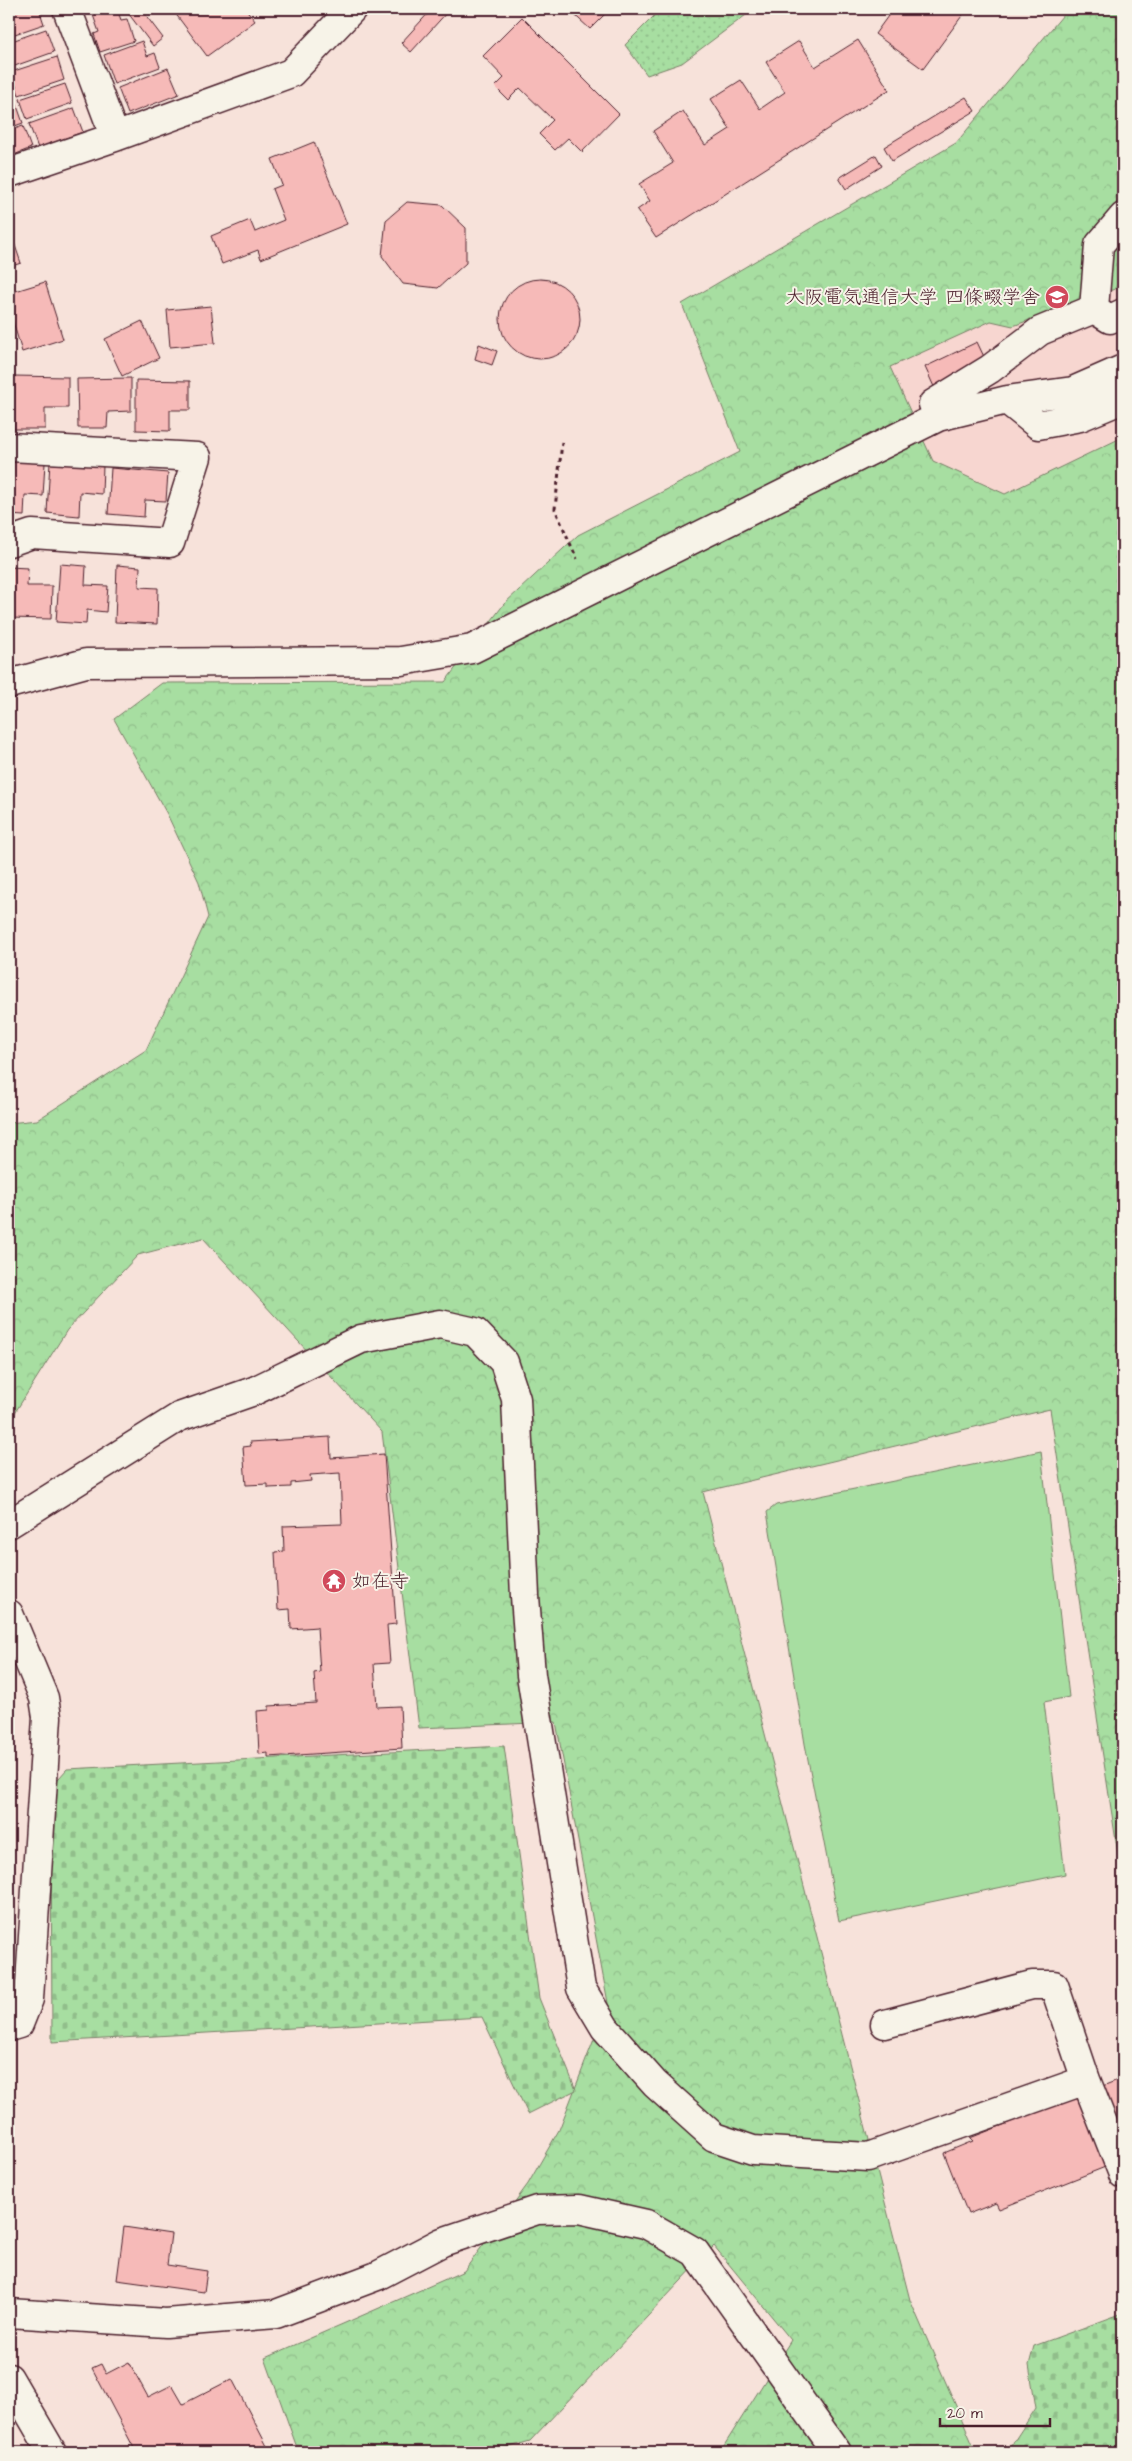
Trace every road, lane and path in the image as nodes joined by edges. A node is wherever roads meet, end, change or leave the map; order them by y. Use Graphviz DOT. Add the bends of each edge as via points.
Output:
graph roads {
  1 [pos="67,9"];
  2 [pos="352,9"];
  3 [pos="115,137"];
  4 [pos="9,173"];
  5 [pos="1123,217"];
  6 [pos="1094,309"];
  7 [pos="1123,313"];
  8 [pos="1123,369"];
  9 [pos="1123,399"];
  10 [pos="1006,400"];
  11 [pos="938,417"];
  12 [pos="562,442"];
  13 [pos="9,447"];
  14 [pos="9,542"];
  15 [pos="581,566"];
  16 [pos="9,684"];
  17 [pos="9,1524"];
  18 [pos="9,1614"];
  19 [pos="884,2024"];
  20 [pos="9,2027"];
  21 [pos="1086,2080"];
  22 [pos="1123,2174"];
  23 [pos="9,2313"];
  24 [pos="9,2378"];
  25 [pos="52,2452"];
  26 [pos="837,2452"];
  1 -- 3 [label="street"];
  2 -- 3 [label="street" via="291,73"];
  3 -- 4 [label="street"];
  5 -- 6 [label="street" via="1099,245"];
  6 -- 7 [label="street" via="1110,319"];
  6 -- 11 [label="street" via="1040,331 990,369 933,404"];
  8 -- 10 [label="street" via="1074,391"];
  9 -- 10 [label="street" via="1080,416 1038,425"];
  10 -- 11 [label="street"];
  11 -- 16 [label="street" via="472,649 401,661 86,663"];
  12 -- 15 [label="path" via="555,509"];
  13 -- 14 [label="street" via="197,457 170,543 32,534"];
  17 -- 21 [label="street" via="179,1417 254,1391 362,1339 440,1324 475,1332 504,1362 516,1399 531,1675 581,1988 604,2028 655,2084 714,2137 753,2150 868,2157"];
  18 -- 20 [label="street" via="44,1698 47,1717 29,1999 19,2024"];
  19 -- 21 [label="street" via="1032,1985 1054,1985"];
  21 -- 22 [label="street"];
  23 -- 26 [label="street" via="166,2323 276,2314 377,2276 442,2242 537,2210 579,2208 646,2224 695,2252"];
  24 -- 25 [label="street"];
}
